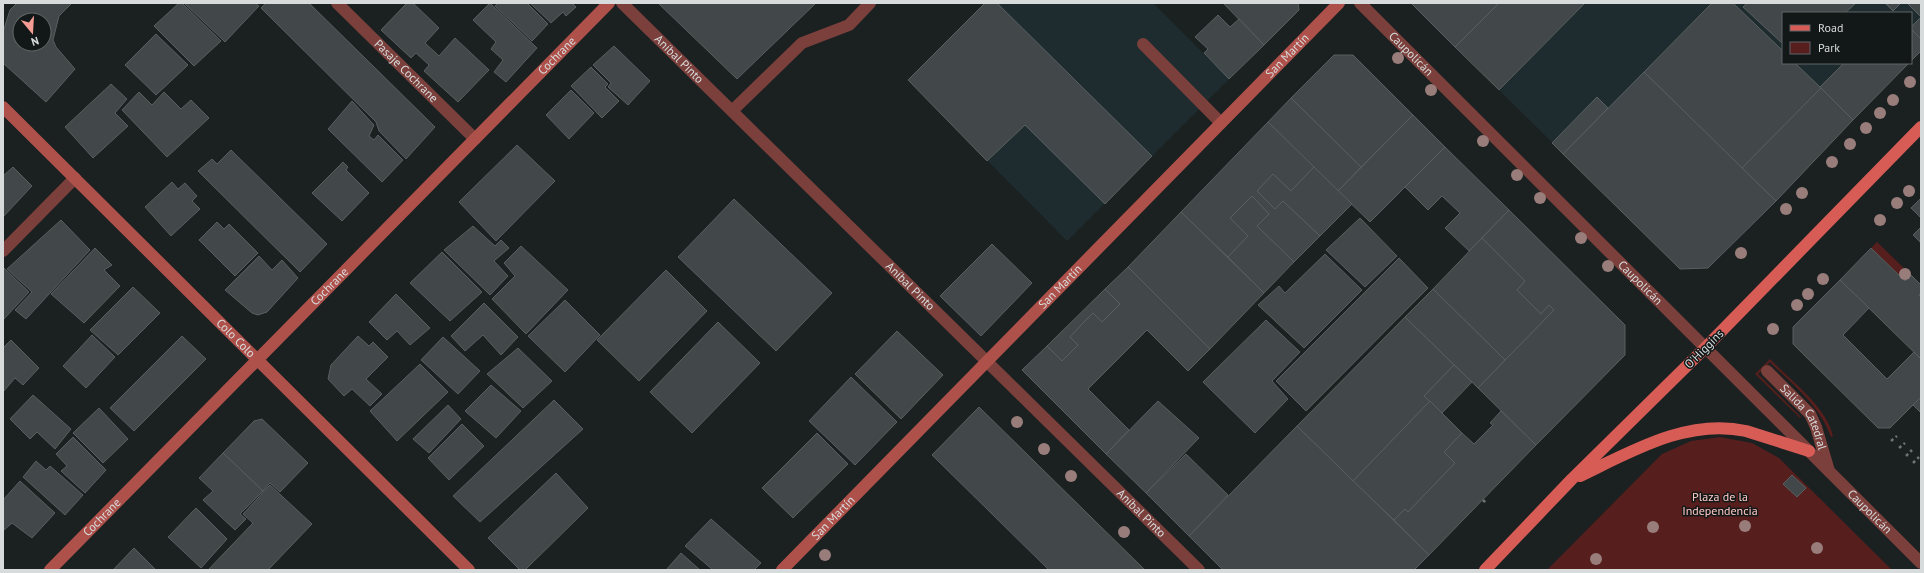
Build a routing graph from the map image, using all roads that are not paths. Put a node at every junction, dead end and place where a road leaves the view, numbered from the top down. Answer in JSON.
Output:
{"nodes":[{"id":1,"x":337,"y":3,"type":"edge"},
{"id":2,"x":609,"y":3,"type":"edge"},
{"id":3,"x":622,"y":3,"type":"edge"},
{"id":4,"x":870,"y":3,"type":"edge"},
{"id":5,"x":1339,"y":3,"type":"edge"},
{"id":6,"x":1360,"y":3,"type":"edge"},
{"id":7,"x":1144,"y":44,"type":"dead end"},
{"id":8,"x":3,"y":107,"type":"edge"},
{"id":9,"x":732,"y":111,"type":"junction"},
{"id":10,"x":1221,"y":123,"type":"junction"},
{"id":11,"x":1921,"y":127,"type":"edge"},
{"id":12,"x":475,"y":139,"type":"junction"},
{"id":13,"x":75,"y":178,"type":"junction"},
{"id":14,"x":3,"y":251,"type":"edge"},
{"id":15,"x":1704,"y":348,"type":"junction"},
{"id":16,"x":257,"y":360,"type":"junction"},
{"id":17,"x":987,"y":362,"type":"junction"},
{"id":18,"x":1767,"y":371,"type":"dead end"},
{"id":19,"x":1809,"y":451,"type":"junction"},
{"id":20,"x":1828,"y":471,"type":"junction"},
{"id":21,"x":1572,"y":480,"type":"junction"},
{"id":22,"x":1921,"y":563,"type":"edge"},
{"id":23,"x":50,"y":570,"type":"edge"},
{"id":24,"x":469,"y":570,"type":"edge"},
{"id":25,"x":782,"y":570,"type":"edge"},
{"id":26,"x":1199,"y":570,"type":"edge"},
{"id":27,"x":1485,"y":570,"type":"edge"}],
"edges":[{"from":1,"to":12,"type":"street","name":"Pasaje Cochrane"},
{"from":2,"to":12,"type":"street","name":"Cochrane"},
{"from":3,"to":9,"type":"street","name":"Aníbal Pinto"},
{"from":4,"to":9,"type":"street"},
{"from":5,"to":10,"type":"street","name":"San Martín"},
{"from":6,"to":15,"type":"street","name":"Caupolicán"},
{"from":7,"to":10,"type":"street"},
{"from":8,"to":13,"type":"street","name":"Colo Colo"},
{"from":9,"to":17,"type":"street","name":"Aníbal Pinto"},
{"from":10,"to":17,"type":"street","name":"San Martín"},
{"from":11,"to":15,"type":"main road","name":"O'Higgins"},
{"from":12,"to":16,"type":"street","name":"Cochrane"},
{"from":13,"to":14,"type":"street"},
{"from":13,"to":16,"type":"street","name":"Colo Colo"},
{"from":15,"to":19,"type":"street","name":"Caupolicán"},
{"from":15,"to":21,"type":"main road","name":"O'Higgins"},
{"from":16,"to":23,"type":"street","name":"Cochrane"},
{"from":16,"to":24,"type":"street","name":"Colo Colo"},
{"from":17,"to":25,"type":"street","name":"San Martín"},
{"from":17,"to":26,"type":"street","name":"Aníbal Pinto"},
{"from":18,"to":20,"type":"street","name":"Salida Catedral"},
{"from":19,"to":20,"type":"street","name":"Caupolicán"},
{"from":19,"to":21,"type":"main road"},
{"from":20,"to":22,"type":"street","name":"Caupolicán"},
{"from":21,"to":27,"type":"main road","name":"O'Higgins"}]}
